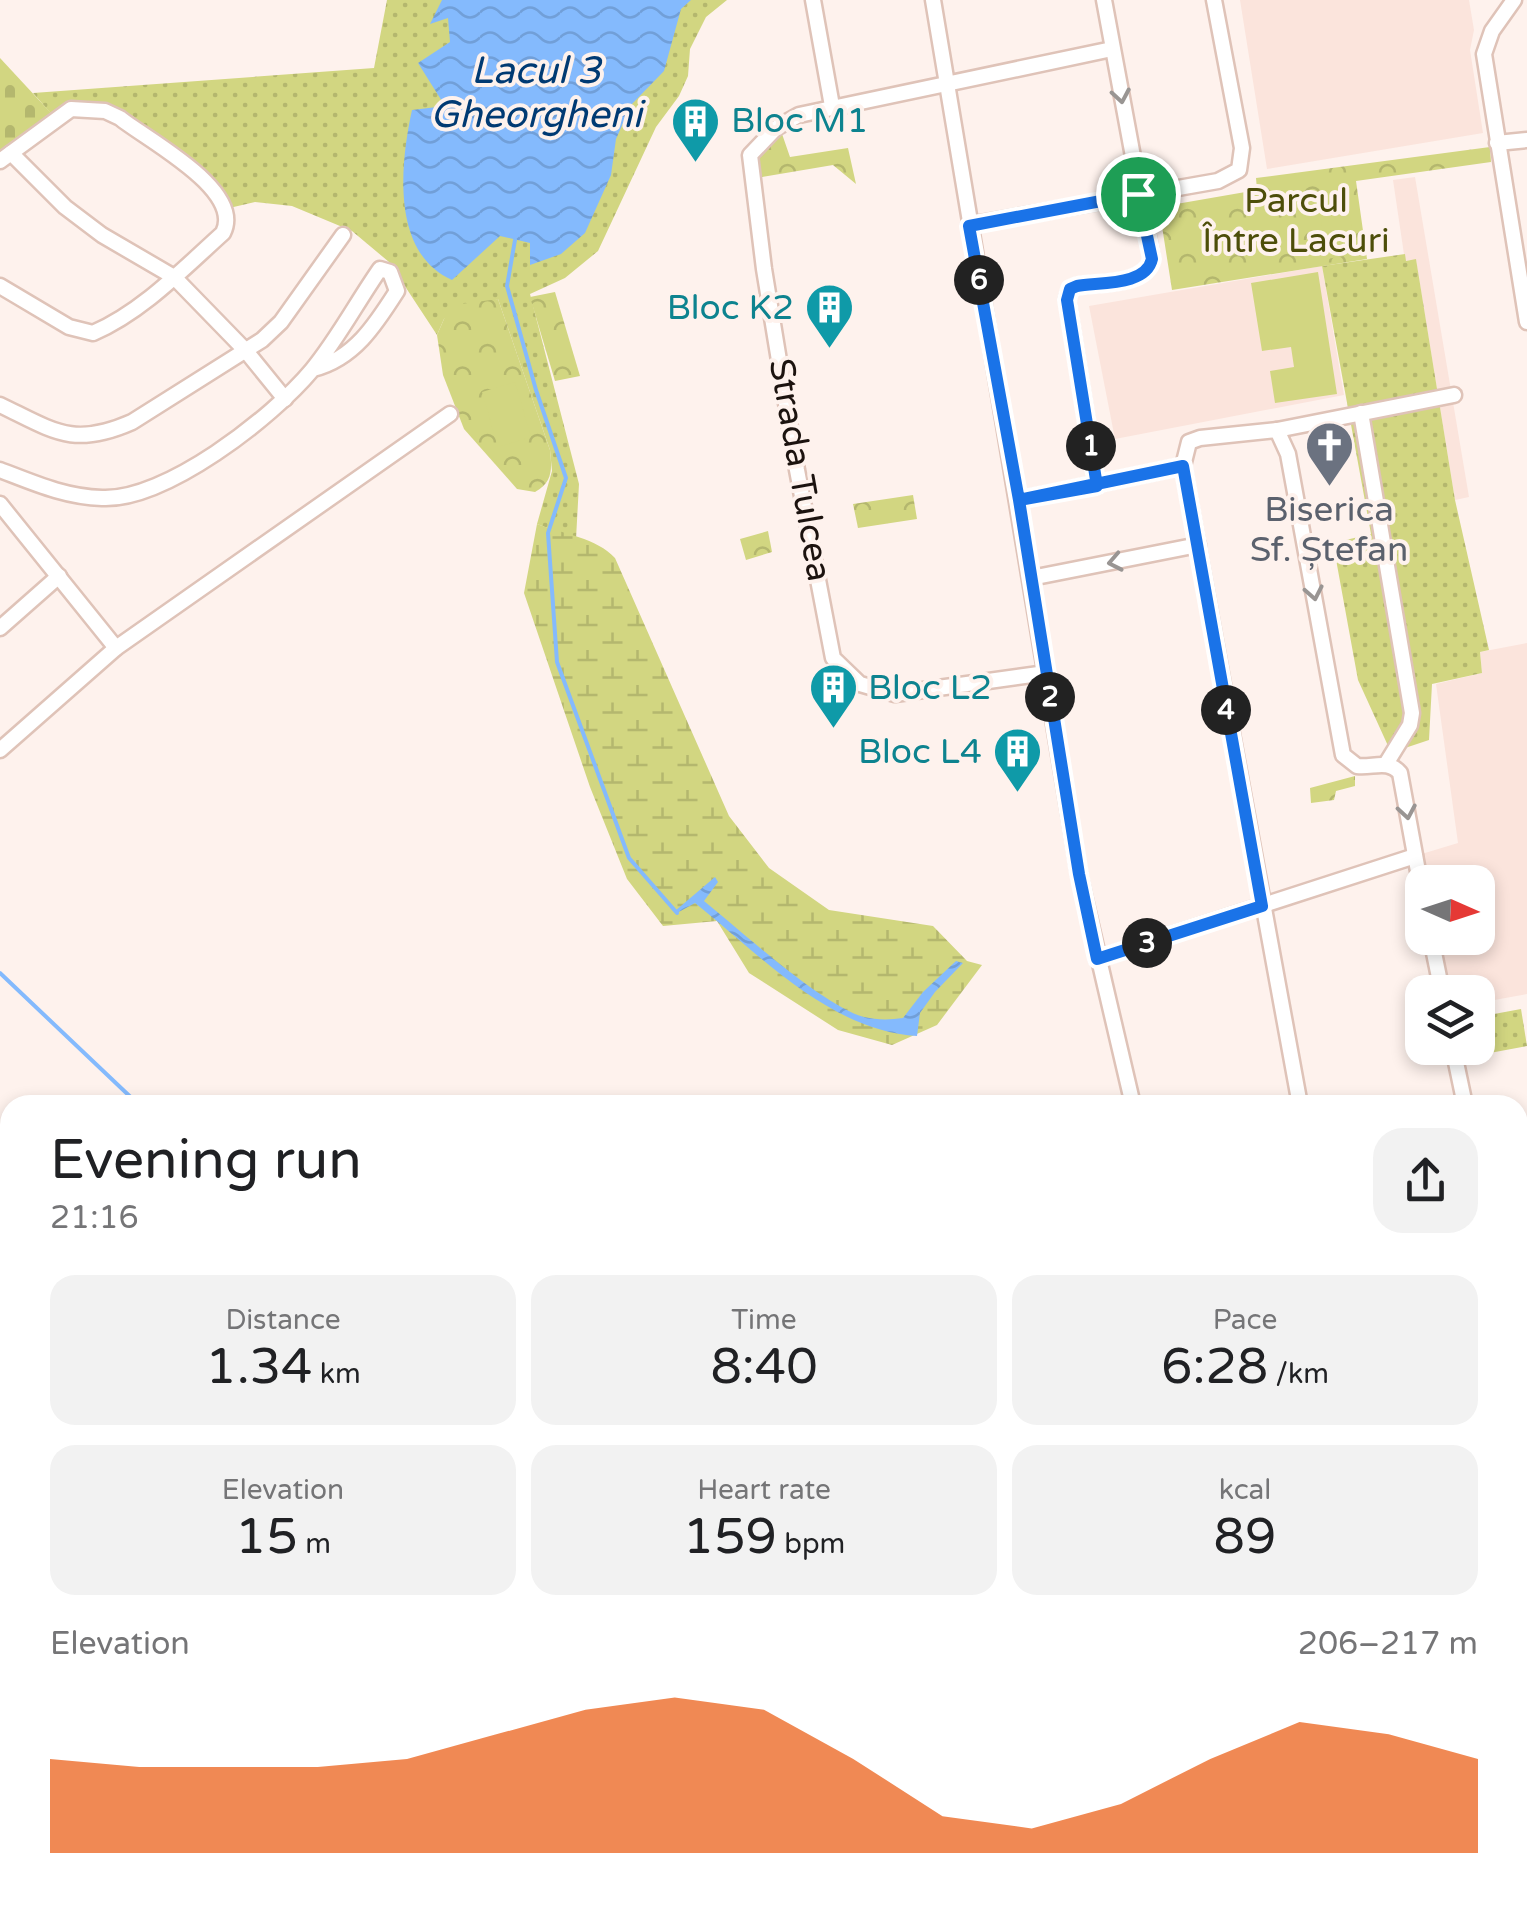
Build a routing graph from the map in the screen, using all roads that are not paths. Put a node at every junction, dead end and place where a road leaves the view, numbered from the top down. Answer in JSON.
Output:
{"nodes":[{"id":1,"x":813,"y":0,"type":"edge"},
{"id":2,"x":933,"y":0,"type":"edge"},
{"id":3,"x":1104,"y":0,"type":"edge"},
{"id":4,"x":1214,"y":0,"type":"edge"},
{"id":5,"x":1514,"y":0,"type":"edge"},
{"id":6,"x":1112,"y":49,"type":"junction"},
{"id":7,"x":948,"y":83,"type":"junction"},
{"id":8,"x":832,"y":106,"type":"junction"},
{"id":9,"x":1527,"y":140,"type":"edge"},
{"id":10,"x":1497,"y":143,"type":"junction"},
{"id":11,"x":6,"y":157,"type":"edge"},
{"id":12,"x":1138,"y":194,"type":"junction"},
{"id":13,"x":969,"y":226,"type":"junction"},
{"id":14,"x":343,"y":235,"type":"dead end"},
{"id":15,"x":174,"y":277,"type":"junction"},
{"id":16,"x":0,"y":286,"type":"edge"},
{"id":17,"x":1527,"y":322,"type":"edge"},
{"id":18,"x":246,"y":351,"type":"junction"},
{"id":19,"x":313,"y":369,"type":"junction"},
{"id":20,"x":1454,"y":395,"type":"dead end"},
{"id":21,"x":285,"y":400,"type":"junction"},
{"id":22,"x":0,"y":405,"type":"edge"},
{"id":23,"x":1361,"y":413,"type":"junction"},
{"id":24,"x":450,"y":414,"type":"dead end"},
{"id":25,"x":1277,"y":430,"type":"junction"},
{"id":26,"x":1183,"y":466,"type":"junction"},
{"id":27,"x":0,"y":470,"type":"edge"},
{"id":28,"x":1097,"y":486,"type":"junction"},
{"id":29,"x":1019,"y":500,"type":"junction"},
{"id":30,"x":0,"y":504,"type":"edge"},
{"id":31,"x":1198,"y":545,"type":"junction"},
{"id":32,"x":59,"y":576,"type":"junction"},
{"id":33,"x":1031,"y":578,"type":"junction"},
{"id":34,"x":0,"y":628,"type":"edge"},
{"id":35,"x":116,"y":648,"type":"junction"},
{"id":36,"x":1046,"y":672,"type":"junction"},
{"id":37,"x":0,"y":750,"type":"edge"},
{"id":38,"x":1386,"y":764,"type":"junction"},
{"id":39,"x":1415,"y":856,"type":"junction"},
{"id":40,"x":1417,"y":865,"type":"edge"},
{"id":41,"x":1262,"y":906,"type":"junction"},
{"id":42,"x":1097,"y":959,"type":"junction"},
{"id":43,"x":1457,"y":1065,"type":"edge"},
{"id":44,"x":1131,"y":1095,"type":"edge"},
{"id":45,"x":1298,"y":1095,"type":"edge"},
{"id":46,"x":1463,"y":1095,"type":"edge"}],
"edges":[{"from":1,"to":8,"type":"street"},
{"from":2,"to":7,"type":"street"},
{"from":3,"to":6,"type":"street"},
{"from":4,"to":12,"type":"street"},
{"from":5,"to":10,"type":"street"},
{"from":6,"to":7,"type":"street","name":"Strada Tulcea"},
{"from":6,"to":12,"type":"street","one_way":true},
{"from":7,"to":8,"type":"street","name":"Strada Tulcea"},
{"from":7,"to":13,"type":"street"},
{"from":8,"to":36,"type":"street","name":"Strada Tulcea"},
{"from":9,"to":10,"type":"street"},
{"from":10,"to":17,"type":"street"},
{"from":11,"to":15,"type":"street"},
{"from":11,"to":15,"type":"street"},
{"from":12,"to":13,"type":"street"},
{"from":12,"to":28,"type":"street"},
{"from":13,"to":29,"type":"street"},
{"from":14,"to":18,"type":"street"},
{"from":15,"to":16,"type":"street"},
{"from":15,"to":18,"type":"street"},
{"from":18,"to":21,"type":"street"},
{"from":18,"to":22,"type":"street"},
{"from":19,"to":19,"type":"street"},
{"from":19,"to":21,"type":"street"},
{"from":20,"to":23,"type":"street"},
{"from":21,"to":27,"type":"street"},
{"from":23,"to":25,"type":"street"},
{"from":23,"to":38,"type":"street"},
{"from":24,"to":35,"type":"street"},
{"from":25,"to":26,"type":"street"},
{"from":25,"to":38,"type":"street","one_way":true},
{"from":26,"to":28,"type":"street"},
{"from":26,"to":31,"type":"street"},
{"from":28,"to":29,"type":"street"},
{"from":29,"to":33,"type":"street"},
{"from":30,"to":32,"type":"street"},
{"from":31,"to":33,"type":"street","one_way":true},
{"from":31,"to":41,"type":"street"},
{"from":32,"to":34,"type":"street"},
{"from":32,"to":35,"type":"street"},
{"from":33,"to":36,"type":"street"},
{"from":35,"to":37,"type":"street"},
{"from":36,"to":42,"type":"street"},
{"from":38,"to":39,"type":"street","one_way":true},
{"from":39,"to":40,"type":"street"},
{"from":39,"to":41,"type":"street"},
{"from":41,"to":42,"type":"street"},
{"from":41,"to":45,"type":"street"},
{"from":42,"to":44,"type":"street"},
{"from":43,"to":46,"type":"street"}]}
